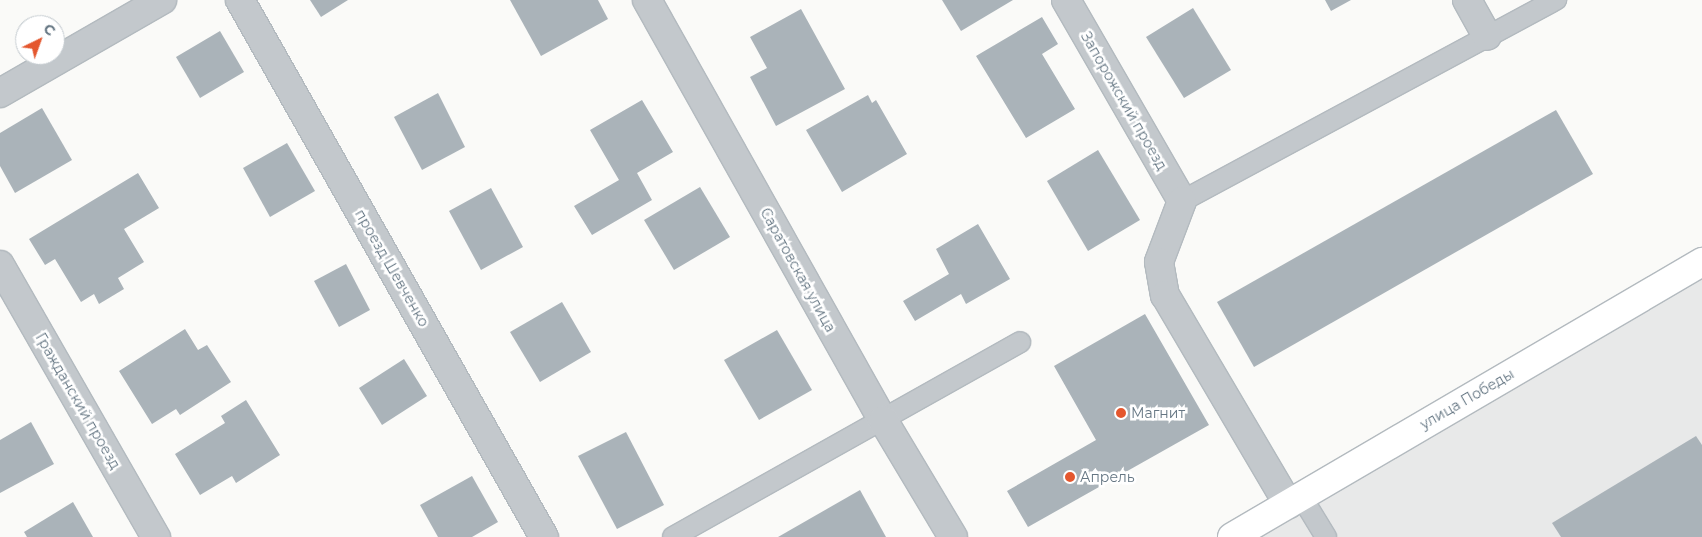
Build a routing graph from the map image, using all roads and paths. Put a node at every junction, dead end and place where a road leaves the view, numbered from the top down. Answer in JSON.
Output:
{"nodes":[{"id":1,"x":162,"y":0,"type":"edge"},
{"id":2,"x":240,"y":0,"type":"edge"},
{"id":3,"x":647,"y":0,"type":"edge"},
{"id":4,"x":1066,"y":0,"type":"edge"},
{"id":5,"x":1467,"y":0,"type":"edge"},
{"id":6,"x":1556,"y":0,"type":"edge"},
{"id":7,"x":1488,"y":36,"type":"junction"},
{"id":8,"x":0,"y":93,"type":"edge"},
{"id":9,"x":1182,"y":202,"type":"junction"},
{"id":10,"x":1702,"y":262,"type":"edge"},
{"id":11,"x":0,"y":265,"type":"edge"},
{"id":12,"x":1020,"y":342,"type":"dead end"},
{"id":13,"x":883,"y":420,"type":"junction"},
{"id":14,"x":1295,"y":500,"type":"junction"},
{"id":15,"x":156,"y":537,"type":"edge"},
{"id":16,"x":544,"y":537,"type":"edge"},
{"id":17,"x":673,"y":537,"type":"edge"},
{"id":18,"x":953,"y":537,"type":"edge"},
{"id":19,"x":1232,"y":537,"type":"edge"},
{"id":20,"x":1326,"y":537,"type":"edge"}],
"edges":[{"from":1,"to":8,"type":"street"},
{"from":2,"to":16,"type":"street","name":"проезд Шевченко"},
{"from":3,"to":13,"type":"street","name":"Саратовская улица"},
{"from":4,"to":9,"type":"street","name":"Запорожский проезд"},
{"from":5,"to":7,"type":"street"},
{"from":6,"to":7,"type":"lane"},
{"from":7,"to":9,"type":"lane"},
{"from":9,"to":14,"type":"street"},
{"from":10,"to":14,"type":"main road","name":"улица Победы"},
{"from":11,"to":15,"type":"street","name":"Гражданский проезд"},
{"from":12,"to":13,"type":"lane"},
{"from":13,"to":17,"type":"lane"},
{"from":13,"to":18,"type":"street","name":"Саратовская улица"},
{"from":14,"to":19,"type":"main road","name":"улица Победы"},
{"from":14,"to":20,"type":"lane"}]}
